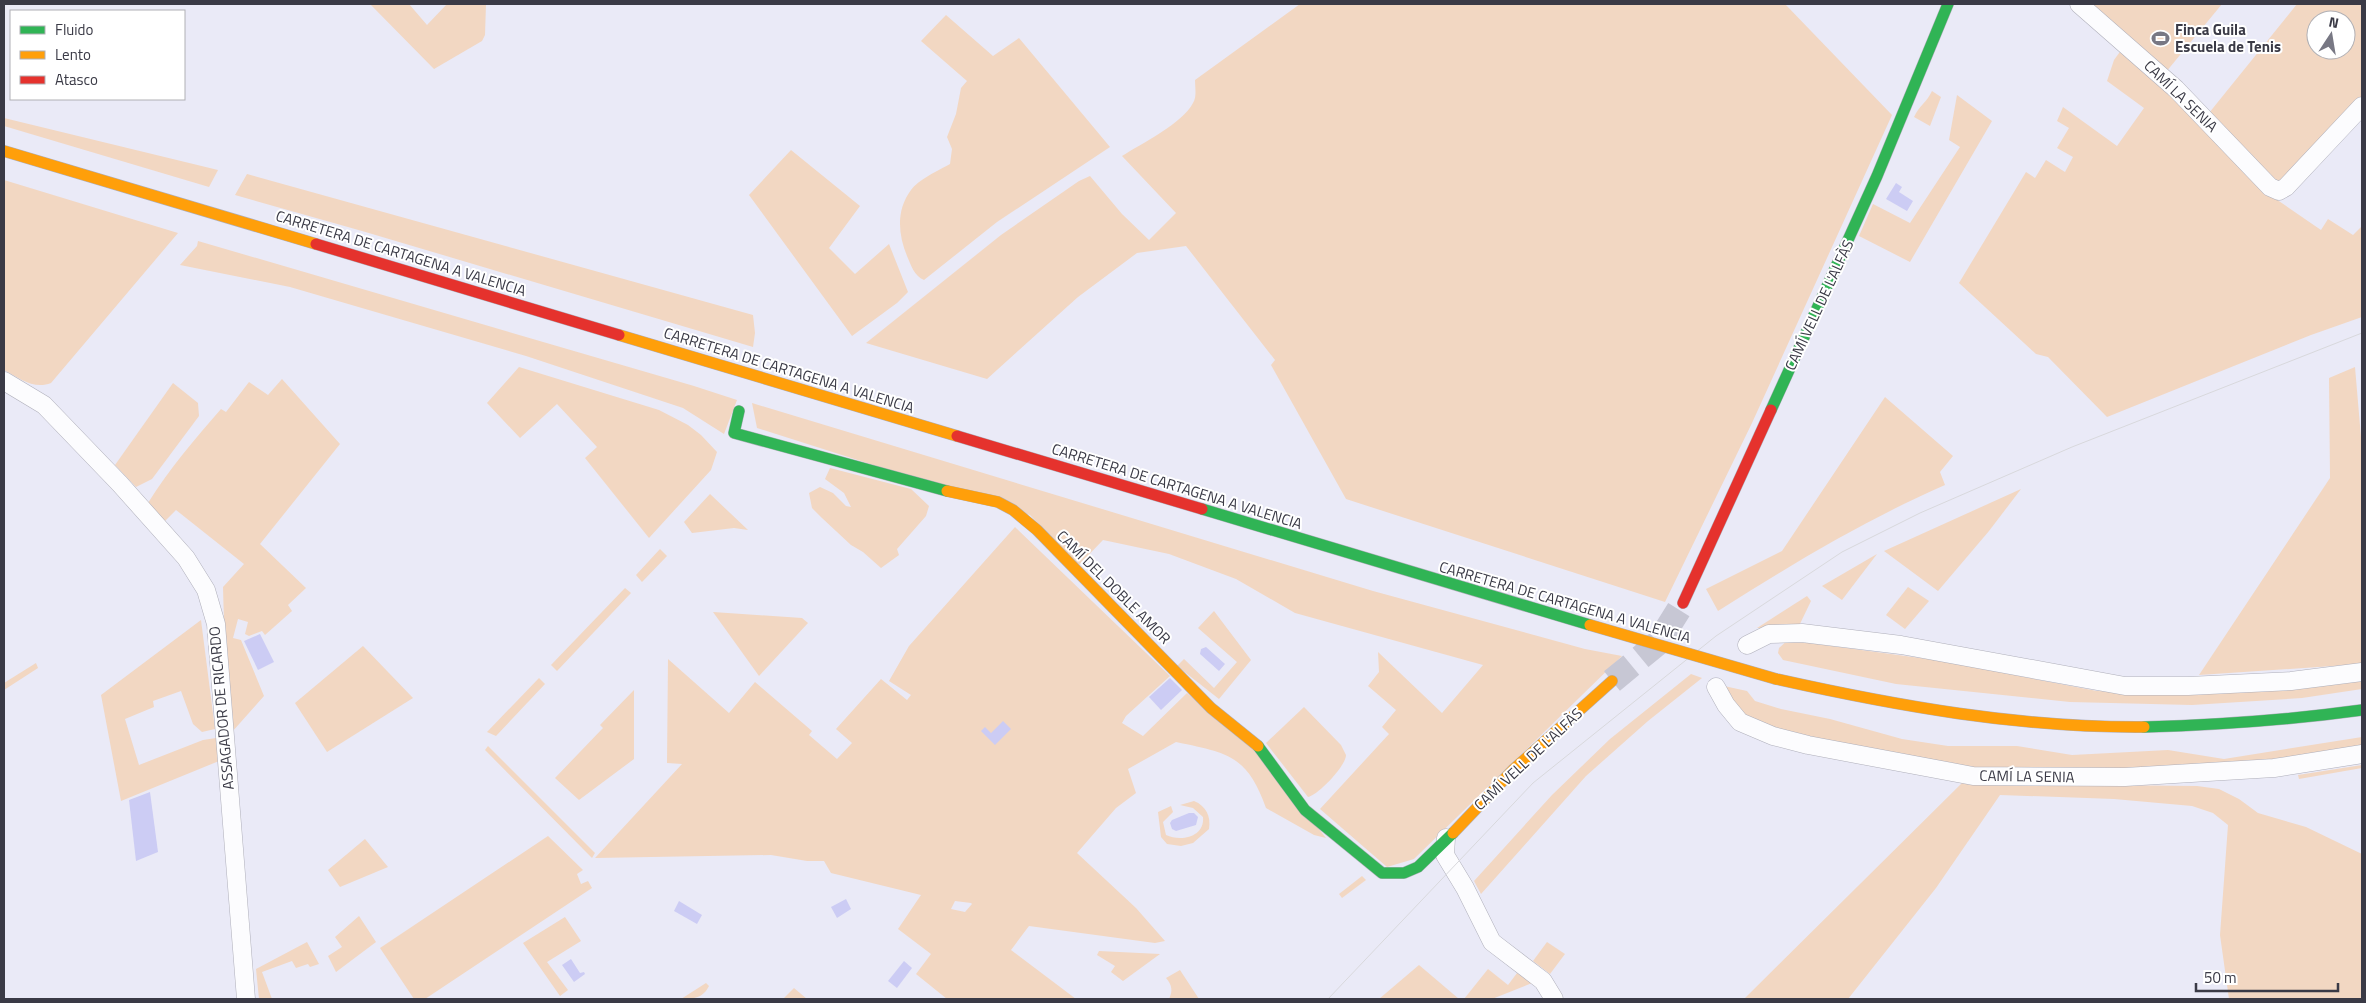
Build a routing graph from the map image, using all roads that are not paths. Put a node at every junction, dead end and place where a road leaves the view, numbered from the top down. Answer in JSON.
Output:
{"nodes":[{"id":1,"x":1948,"y":4,"type":"edge"},
{"id":2,"x":2079,"y":4,"type":"edge"},
{"id":3,"x":2362,"y":106,"type":"edge"},
{"id":4,"x":4,"y":151,"type":"edge"},
{"id":5,"x":4,"y":381,"type":"edge"},
{"id":6,"x":739,"y":411,"type":"dead end"},
{"id":7,"x":1683,"y":603,"type":"tunnel mouth"},
{"id":8,"x":1747,"y":645,"type":"dead end"},
{"id":9,"x":2362,"y":672,"type":"edge"},
{"id":10,"x":1612,"y":681,"type":"tunnel mouth"},
{"id":11,"x":1716,"y":687,"type":"dead end"},
{"id":12,"x":2362,"y":710,"type":"edge"},
{"id":13,"x":2362,"y":754,"type":"edge"},
{"id":14,"x":1446,"y":838,"type":"junction"},
{"id":15,"x":1423,"y":864,"type":"junction"},
{"id":16,"x":1452,"y":869,"type":"junction"},
{"id":17,"x":246,"y":999,"type":"edge"},
{"id":18,"x":1554,"y":999,"type":"edge"}],
"edges":[{"from":1,"to":7,"type":"main road","name":"CAMÍ VELL DE L'ALFÀS"},
{"from":2,"to":3,"type":"street","name":"CAMÍ LA SENIA"},
{"from":4,"to":12,"type":"main road","name":"CARRETERA DE CARTAGENA A VALENCIA","bridge":true},
{"from":5,"to":17,"type":"street","name":"ASSAGADOR DE RICARDO"},
{"from":6,"to":15,"type":"main road","name":"CAMÍ DEL DOBLE AMOR"},
{"from":8,"to":9,"type":"street"},
{"from":10,"to":14,"type":"main road","name":"CAMÍ VELL DE L'ALFÀS"},
{"from":11,"to":13,"type":"street","name":"CAMÍ LA SENIA"},
{"from":14,"to":15,"type":"main road","name":"CAMÍ VELL DE L'ALFÀS"},
{"from":14,"to":16,"type":"street"},
{"from":15,"to":16,"type":"street"},
{"from":16,"to":18,"type":"street"}]}
